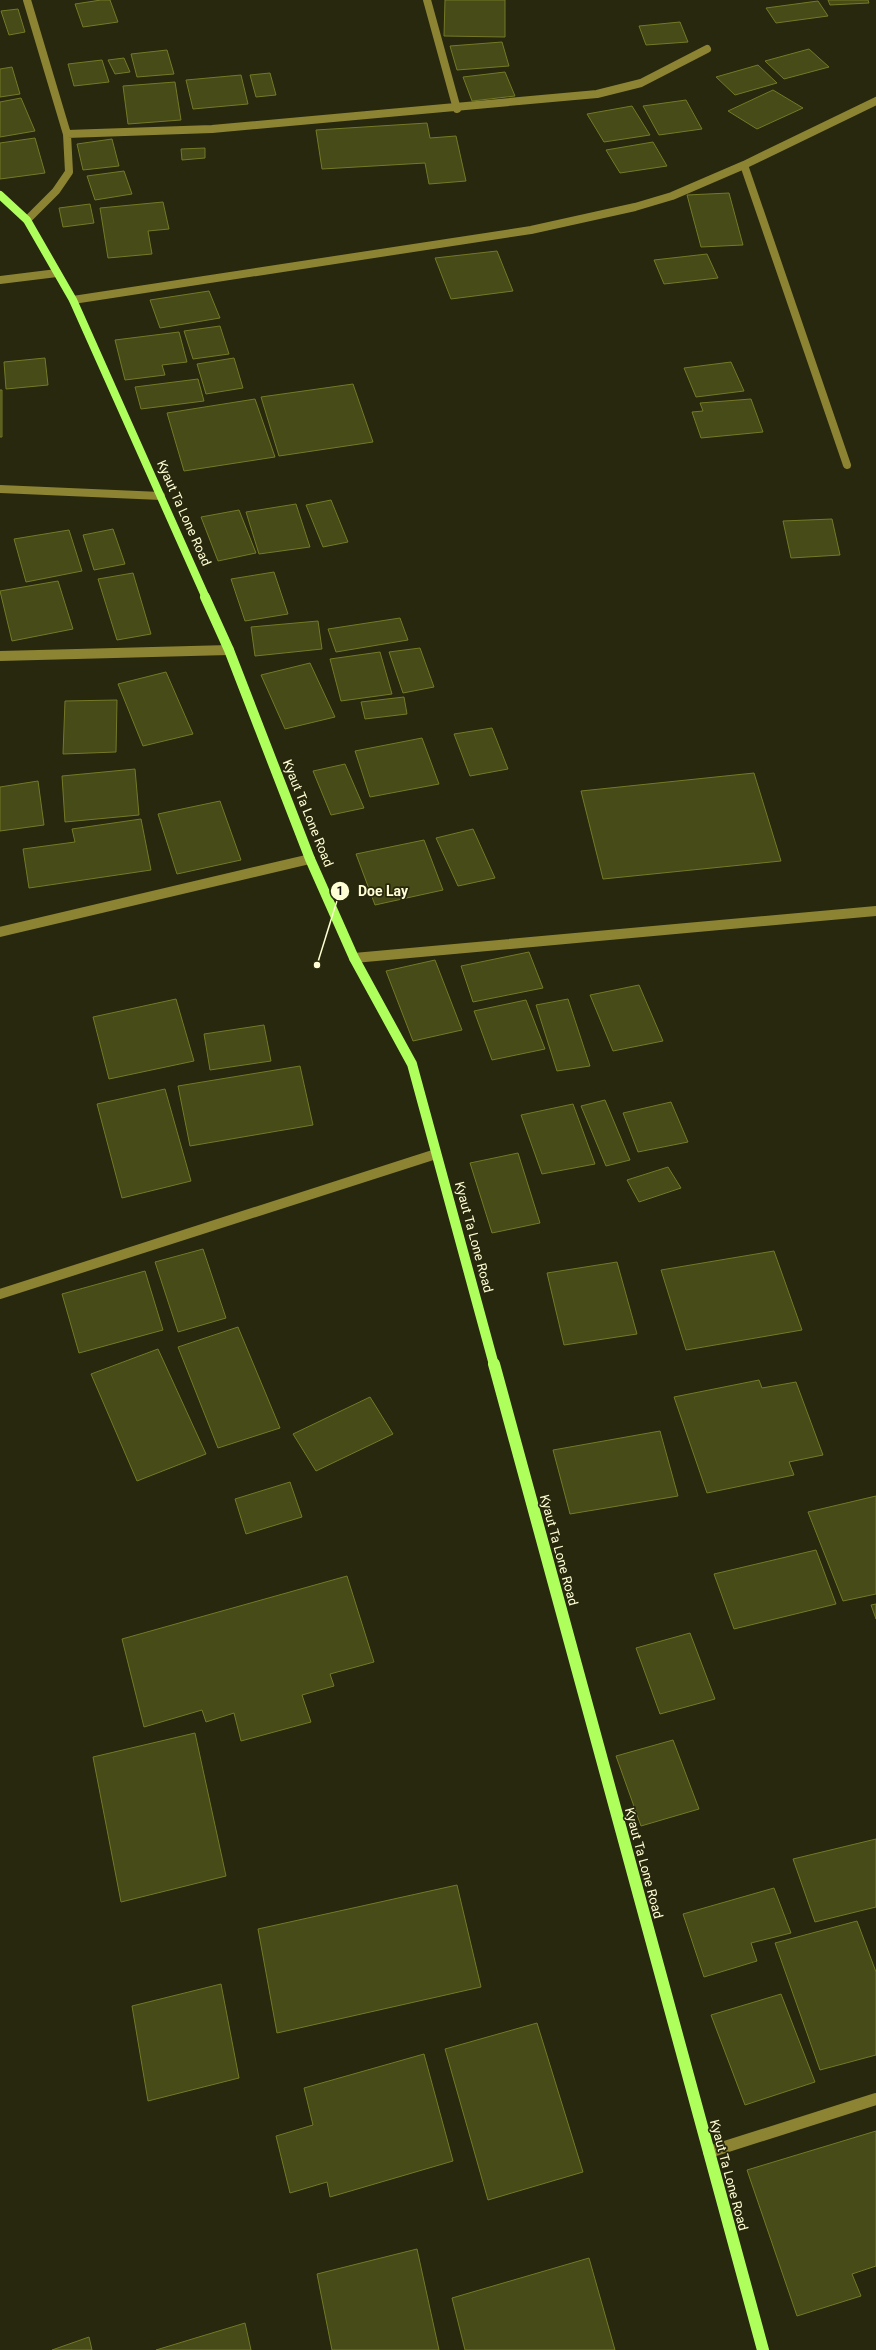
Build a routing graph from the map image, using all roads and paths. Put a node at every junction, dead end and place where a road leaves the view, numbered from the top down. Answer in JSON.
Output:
{"nodes":[{"id":1,"x":27,"y":0,"type":"edge"},
{"id":2,"x":427,"y":0,"type":"edge"},
{"id":3,"x":707,"y":49,"type":"dead end"},
{"id":4,"x":876,"y":101,"type":"edge"},
{"id":5,"x":457,"y":109,"type":"junction"},
{"id":6,"x":67,"y":134,"type":"junction"},
{"id":7,"x":744,"y":165,"type":"junction"},
{"id":8,"x":0,"y":195,"type":"edge"},
{"id":9,"x":27,"y":220,"type":"junction"},
{"id":10,"x":57,"y":273,"type":"junction"},
{"id":11,"x":0,"y":280,"type":"edge"},
{"id":12,"x":73,"y":300,"type":"junction"},
{"id":13,"x":847,"y":465,"type":"dead end"},
{"id":14,"x":0,"y":490,"type":"edge"},
{"id":15,"x":162,"y":496,"type":"junction"},
{"id":16,"x":229,"y":650,"type":"junction"},
{"id":17,"x":0,"y":656,"type":"edge"},
{"id":18,"x":310,"y":859,"type":"junction"},
{"id":19,"x":876,"y":911,"type":"edge"},
{"id":20,"x":0,"y":932,"type":"edge"},
{"id":21,"x":354,"y":958,"type":"junction"},
{"id":22,"x":436,"y":1154,"type":"junction"},
{"id":23,"x":0,"y":1294,"type":"edge"},
{"id":24,"x":876,"y":2099,"type":"edge"},
{"id":25,"x":709,"y":2152,"type":"junction"},
{"id":26,"x":763,"y":2350,"type":"edge"}],
"edges":[{"from":1,"to":6,"type":"street"},
{"from":2,"to":5,"type":"street"},
{"from":3,"to":5,"type":"street"},
{"from":4,"to":7,"type":"street"},
{"from":5,"to":6,"type":"street"},
{"from":6,"to":9,"type":"street"},
{"from":7,"to":12,"type":"street"},
{"from":7,"to":13,"type":"street"},
{"from":8,"to":9,"type":"main road","name":"Kyaut Ta Lone Road"},
{"from":9,"to":10,"type":"main road","name":"Kyaut Ta Lone Road"},
{"from":10,"to":11,"type":"street"},
{"from":10,"to":12,"type":"main road","name":"Kyaut Ta Lone Road"},
{"from":12,"to":15,"type":"main road","name":"Kyaut Ta Lone Road"},
{"from":14,"to":15,"type":"street"},
{"from":15,"to":16,"type":"main road","name":"Kyaut Ta Lone Road"},
{"from":16,"to":17,"type":"street"},
{"from":16,"to":18,"type":"main road","name":"Kyaut Ta Lone Road"},
{"from":18,"to":20,"type":"street"},
{"from":18,"to":21,"type":"main road","name":"Kyaut Ta Lone Road"},
{"from":19,"to":21,"type":"street"},
{"from":21,"to":22,"type":"main road","name":"Kyaut Ta Lone Road"},
{"from":22,"to":23,"type":"street"},
{"from":22,"to":25,"type":"main road","name":"Kyaut Ta Lone Road"},
{"from":24,"to":25,"type":"street"},
{"from":25,"to":26,"type":"main road","name":"Kyaut Ta Lone Road"}]}
